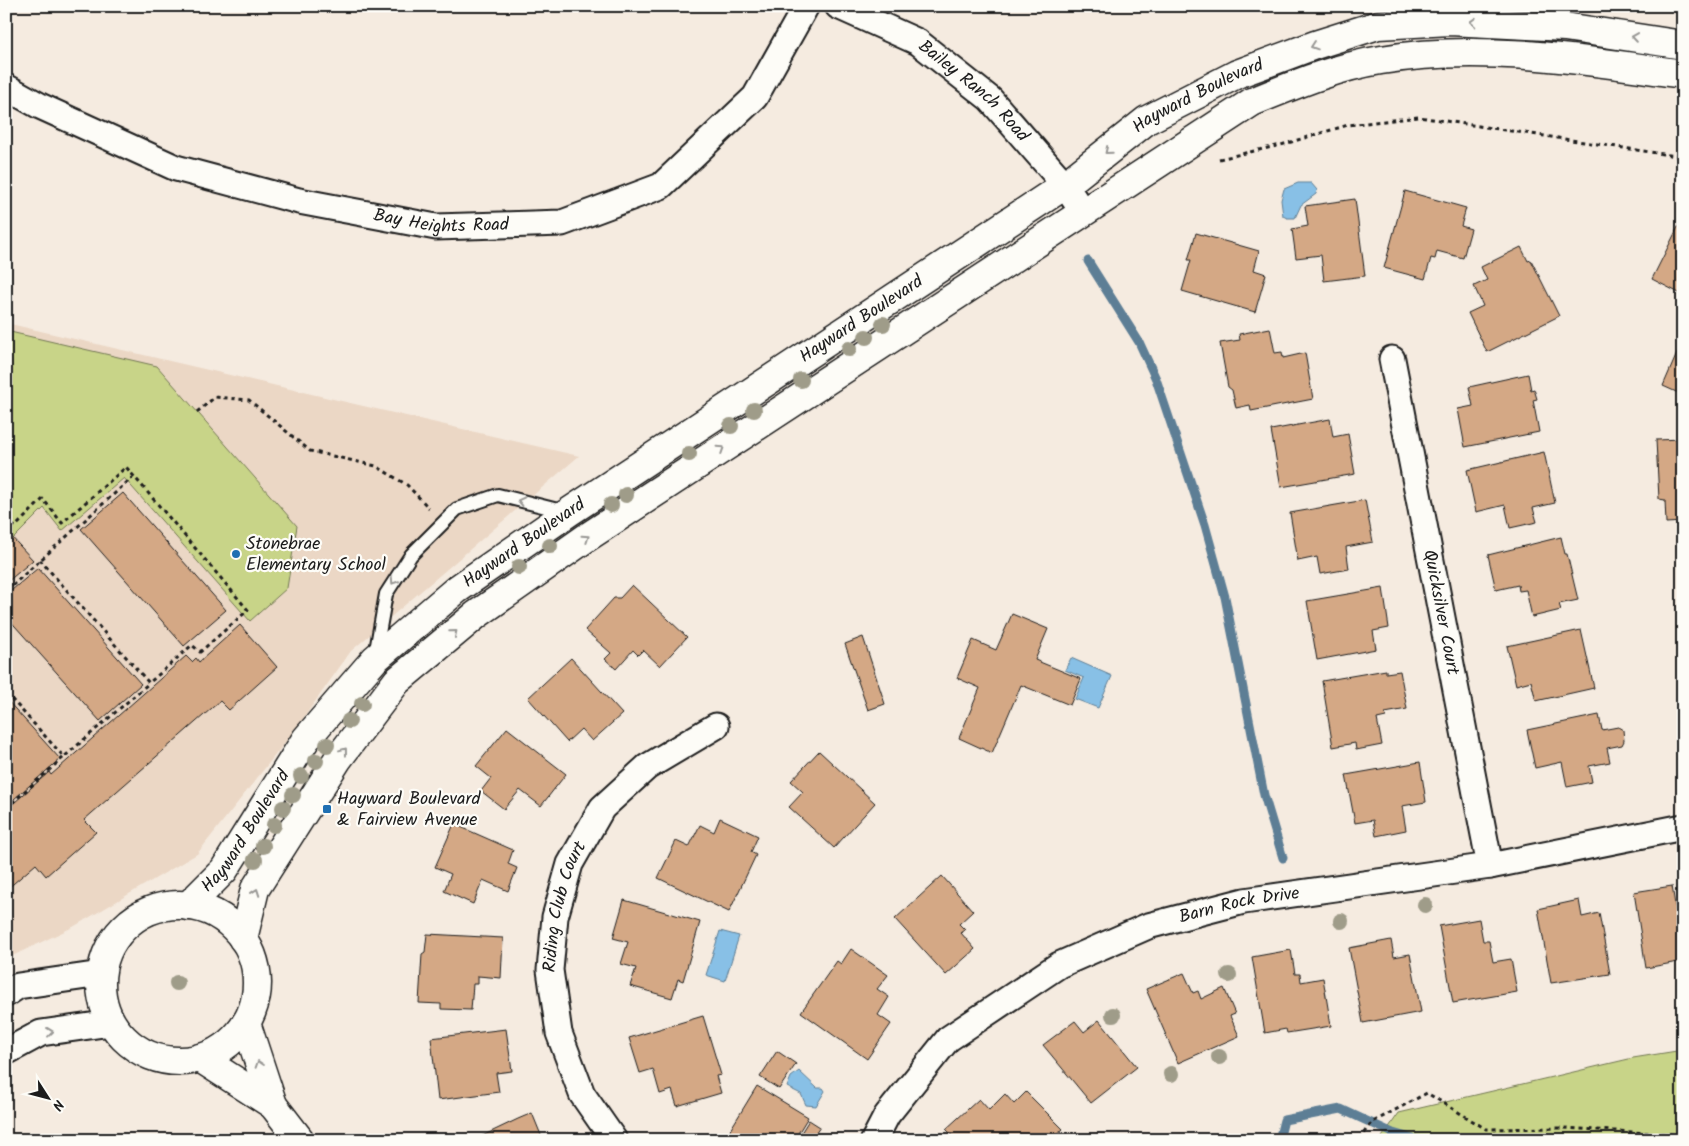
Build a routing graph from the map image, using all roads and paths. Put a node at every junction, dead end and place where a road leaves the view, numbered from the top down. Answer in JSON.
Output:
{"nodes":[{"id":1,"x":806,"y":6,"type":"edge"},
{"id":2,"x":838,"y":6,"type":"edge"},
{"id":3,"x":1683,"y":44,"type":"edge"},
{"id":4,"x":1683,"y":74,"type":"edge"},
{"id":5,"x":6,"y":87,"type":"edge"},
{"id":6,"x":1683,"y":157,"type":"edge"},
{"id":7,"x":1211,"y":161,"type":"dead end"},
{"id":8,"x":1065,"y":185,"type":"junction"},
{"id":9,"x":1082,"y":211,"type":"junction"},
{"id":10,"x":1392,"y":359,"type":"dead end"},
{"id":11,"x":197,"y":412,"type":"dead end"},
{"id":12,"x":134,"y":476,"type":"junction"},
{"id":13,"x":569,"y":512,"type":"junction"},
{"id":14,"x":6,"y":519,"type":"edge"},
{"id":15,"x":443,"y":524,"type":"junction"},
{"id":16,"x":40,"y":560,"type":"junction"},
{"id":17,"x":6,"y":591,"type":"edge"},
{"id":18,"x":375,"y":659,"type":"junction"},
{"id":19,"x":149,"y":683,"type":"junction"},
{"id":20,"x":6,"y":693,"type":"edge"},
{"id":21,"x":716,"y":726,"type":"dead end"},
{"id":22,"x":64,"y":756,"type":"junction"},
{"id":23,"x":6,"y":808,"type":"edge"},
{"id":24,"x":1683,"y":828,"type":"edge"},
{"id":25,"x":1490,"y":866,"type":"junction"},
{"id":26,"x":188,"y":906,"type":"junction"},
{"id":27,"x":243,"y":938,"type":"junction"},
{"id":28,"x":101,"y":974,"type":"junction"},
{"id":29,"x":6,"y":994,"type":"edge"},
{"id":30,"x":111,"y":1023,"type":"junction"},
{"id":31,"x":246,"y":1023,"type":"junction"},
{"id":32,"x":6,"y":1052,"type":"edge"},
{"id":33,"x":200,"y":1058,"type":"junction"},
{"id":34,"x":272,"y":1105,"type":"junction"},
{"id":35,"x":1683,"y":1135,"type":"edge"},
{"id":36,"x":22,"y":1140,"type":"edge"},
{"id":37,"x":38,"y":1140,"type":"edge"},
{"id":38,"x":300,"y":1140,"type":"edge"},
{"id":39,"x":614,"y":1140,"type":"edge"},
{"id":40,"x":874,"y":1140,"type":"edge"},
{"id":41,"x":1359,"y":1140,"type":"edge"}],
"edges":[{"from":1,"to":5,"type":"street","name":"Bay Heights Road"},
{"from":2,"to":8,"type":"street","name":"Bailey Ranch Road"},
{"from":3,"to":8,"type":"main road","name":"Hayward Boulevard","one_way":true},
{"from":4,"to":9,"type":"main road","name":"Hayward Boulevard"},
{"from":6,"to":7,"type":"path"},
{"from":8,"to":9,"type":"street","name":"Bailey Ranch Road"},
{"from":8,"to":13,"type":"main road","name":"Hayward Boulevard"},
{"from":27,"to":9,"type":"main road","name":"Hayward Boulevard","one_way":true},
{"from":10,"to":25,"type":"street","name":"Quicksilver Court"},
{"from":11,"to":15,"type":"path"},
{"from":12,"to":14,"type":"path"},
{"from":12,"to":16,"type":"path"},
{"from":12,"to":19,"type":"path"},
{"from":13,"to":15,"type":"lane","one_way":true},
{"from":13,"to":18,"type":"main road","name":"Hayward Boulevard"},
{"from":15,"to":18,"type":"lane","one_way":true},
{"from":16,"to":17,"type":"path"},
{"from":16,"to":19,"type":"path"},
{"from":18,"to":26,"type":"main road","name":"Hayward Boulevard"},
{"from":19,"to":22,"type":"path"},
{"from":20,"to":22,"type":"path"},
{"from":21,"to":39,"type":"street","name":"Riding Club Court"},
{"from":22,"to":23,"type":"path"},
{"from":24,"to":25,"type":"street","name":"Barn Rock Drive"},
{"from":25,"to":40,"type":"street","name":"Barn Rock Drive"},
{"from":26,"to":27,"type":"main road"},
{"from":26,"to":28,"type":"main road"},
{"from":27,"to":31,"type":"main road"},
{"from":28,"to":29,"type":"street"},
{"from":28,"to":30,"type":"main road"},
{"from":32,"to":30,"type":"street","one_way":true},
{"from":30,"to":33,"type":"main road"},
{"from":31,"to":33,"type":"main road"},
{"from":34,"to":31,"type":"main road","one_way":true},
{"from":33,"to":34,"type":"main road"},
{"from":34,"to":38,"type":"main road"},
{"from":35,"to":41,"type":"path"},
{"from":36,"to":37,"type":"path"}]}
